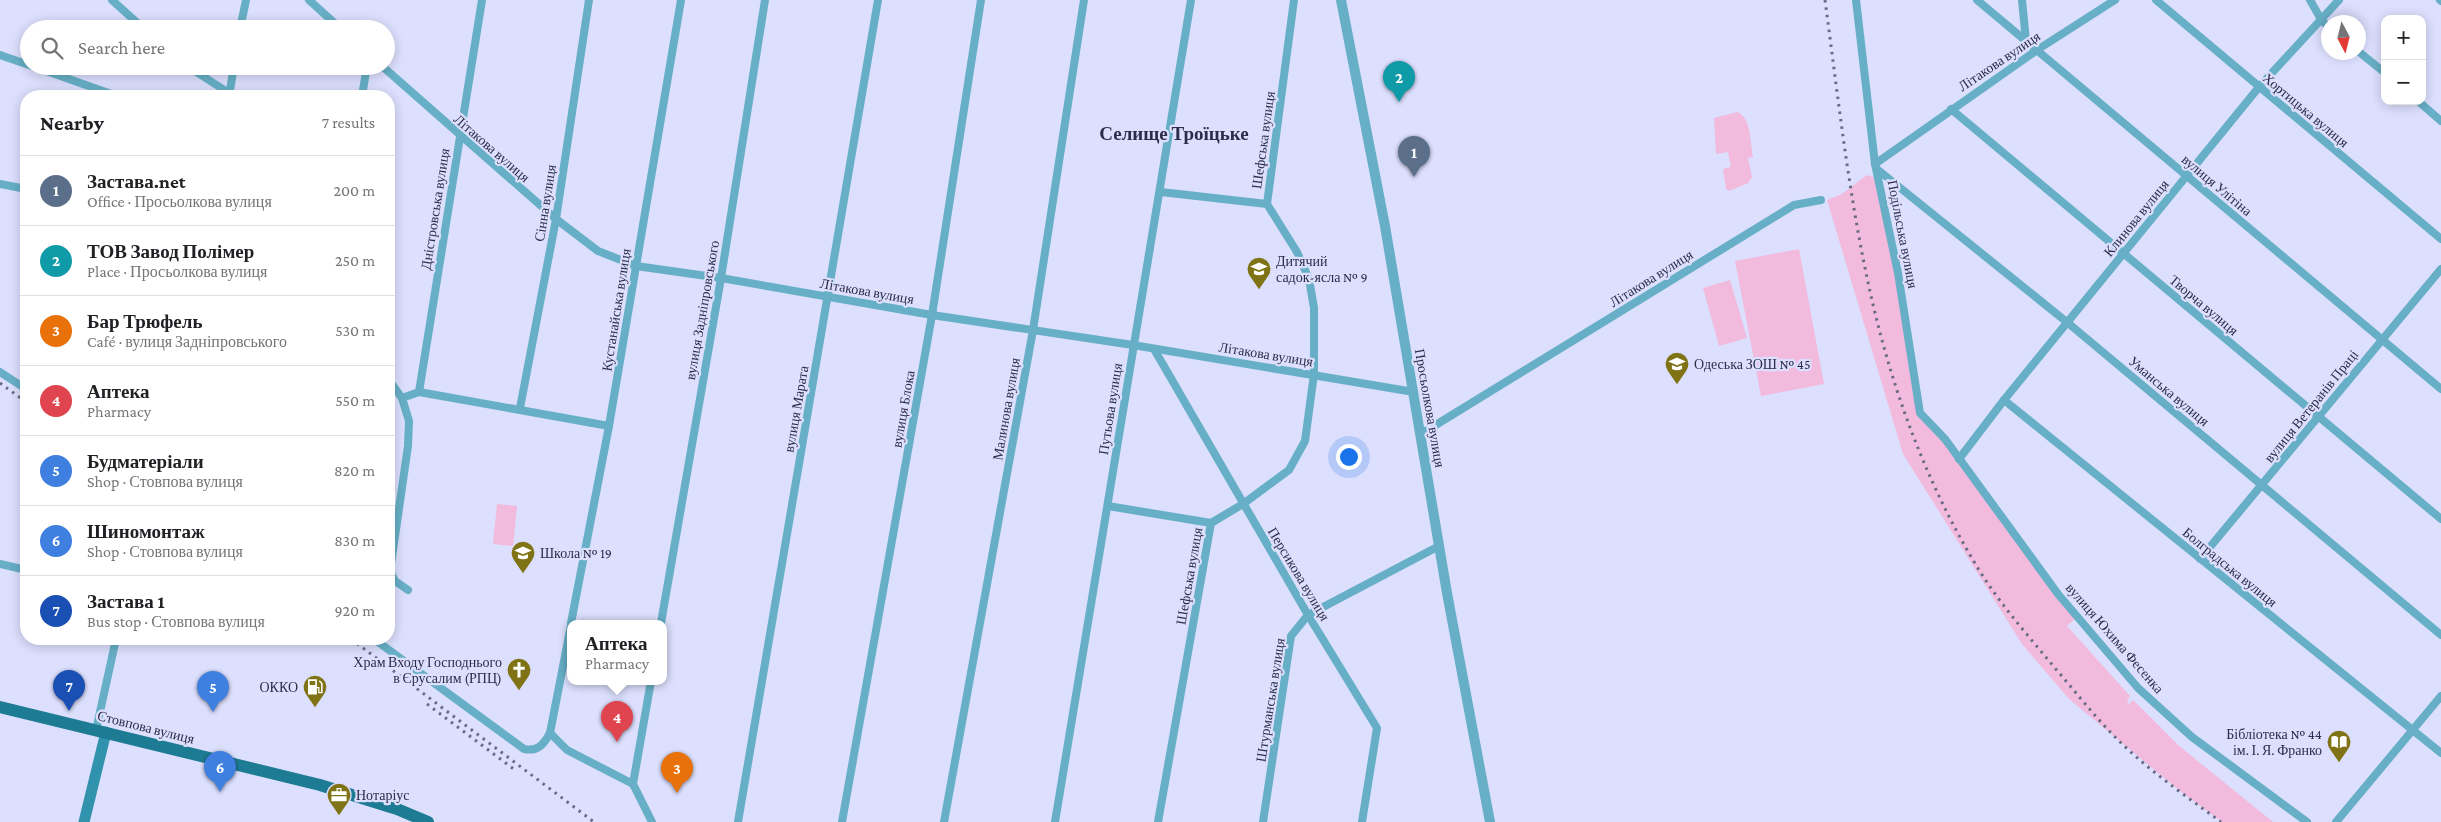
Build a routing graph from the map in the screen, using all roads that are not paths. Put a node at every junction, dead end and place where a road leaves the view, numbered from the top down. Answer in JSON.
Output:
{"nodes":[{"id":1,"x":112,"y":0,"type":"edge"},
{"id":2,"x":246,"y":0,"type":"edge"},
{"id":3,"x":309,"y":0,"type":"edge"},
{"id":4,"x":482,"y":0,"type":"edge"},
{"id":5,"x":589,"y":0,"type":"edge"},
{"id":6,"x":681,"y":0,"type":"edge"},
{"id":7,"x":764,"y":0,"type":"edge"},
{"id":8,"x":878,"y":0,"type":"edge"},
{"id":9,"x":981,"y":0,"type":"edge"},
{"id":10,"x":1084,"y":0,"type":"edge"},
{"id":11,"x":1191,"y":0,"type":"edge"},
{"id":12,"x":1294,"y":0,"type":"edge"},
{"id":13,"x":1341,"y":0,"type":"edge"},
{"id":14,"x":1856,"y":0,"type":"edge"},
{"id":15,"x":1977,"y":0,"type":"edge"},
{"id":16,"x":2022,"y":0,"type":"edge"},
{"id":17,"x":2115,"y":0,"type":"edge"},
{"id":18,"x":2156,"y":0,"type":"edge"},
{"id":19,"x":2310,"y":0,"type":"edge"},
{"id":20,"x":2339,"y":0,"type":"edge"},
{"id":21,"x":2330,"y":15,"type":"edge"},
{"id":22,"x":2321,"y":17,"type":"edge"},
{"id":23,"x":134,"y":20,"type":"edge"},
{"id":24,"x":242,"y":20,"type":"edge"},
{"id":25,"x":331,"y":20,"type":"edge"},
{"id":26,"x":2321,"y":27,"type":"edge"},
{"id":27,"x":2026,"y":41,"type":"junction"},
{"id":28,"x":2037,"y":50,"type":"junction"},
{"id":29,"x":0,"y":55,"type":"edge"},
{"id":30,"x":2366,"y":58,"type":"edge"},
{"id":31,"x":20,"y":62,"type":"edge"},
{"id":32,"x":2381,"y":70,"type":"edge"},
{"id":33,"x":56,"y":75,"type":"edge"},
{"id":34,"x":200,"y":75,"type":"edge"},
{"id":35,"x":232,"y":75,"type":"edge"},
{"id":36,"x":366,"y":75,"type":"edge"},
{"id":37,"x":392,"y":75,"type":"edge"},
{"id":38,"x":2259,"y":87,"type":"junction"},
{"id":39,"x":99,"y":90,"type":"edge"},
{"id":40,"x":222,"y":90,"type":"edge"},
{"id":41,"x":230,"y":90,"type":"edge"},
{"id":42,"x":363,"y":90,"type":"edge"},
{"id":43,"x":2423,"y":105,"type":"edge"},
{"id":44,"x":1951,"y":109,"type":"junction"},
{"id":45,"x":2441,"y":121,"type":"edge"},
{"id":46,"x":460,"y":137,"type":"junction"},
{"id":47,"x":1876,"y":167,"type":"junction"},
{"id":48,"x":2186,"y":176,"type":"junction"},
{"id":49,"x":0,"y":184,"type":"edge"},
{"id":50,"x":20,"y":188,"type":"edge"},
{"id":51,"x":1161,"y":192,"type":"junction"},
{"id":52,"x":1821,"y":200,"type":"dead end"},
{"id":53,"x":1267,"y":204,"type":"junction"},
{"id":54,"x":556,"y":219,"type":"junction"},
{"id":55,"x":2441,"y":239,"type":"edge"},
{"id":56,"x":2122,"y":254,"type":"junction"},
{"id":57,"x":636,"y":266,"type":"junction"},
{"id":58,"x":2441,"y":269,"type":"edge"},
{"id":59,"x":720,"y":278,"type":"junction"},
{"id":60,"x":828,"y":297,"type":"junction"},
{"id":61,"x":932,"y":315,"type":"junction"},
{"id":62,"x":2068,"y":323,"type":"junction"},
{"id":63,"x":1033,"y":330,"type":"junction"},
{"id":64,"x":2381,"y":340,"type":"junction"},
{"id":65,"x":1133,"y":345,"type":"junction"},
{"id":66,"x":1154,"y":349,"type":"junction"},
{"id":67,"x":0,"y":372,"type":"edge"},
{"id":68,"x":1314,"y":374,"type":"junction"},
{"id":69,"x":20,"y":385,"type":"edge"},
{"id":70,"x":395,"y":388,"type":"edge"},
{"id":71,"x":2441,"y":389,"type":"edge"},
{"id":72,"x":419,"y":392,"type":"junction"},
{"id":73,"x":1414,"y":392,"type":"junction"},
{"id":74,"x":402,"y":398,"type":"junction"},
{"id":75,"x":2004,"y":400,"type":"junction"},
{"id":76,"x":520,"y":408,"type":"junction"},
{"id":77,"x":2317,"y":416,"type":"junction"},
{"id":78,"x":609,"y":426,"type":"junction"},
{"id":79,"x":1421,"y":434,"type":"junction"},
{"id":80,"x":1959,"y":459,"type":"junction"},
{"id":81,"x":2262,"y":485,"type":"junction"},
{"id":82,"x":1243,"y":504,"type":"junction"},
{"id":83,"x":1108,"y":506,"type":"junction"},
{"id":84,"x":2441,"y":519,"type":"edge"},
{"id":85,"x":1211,"y":523,"type":"junction"},
{"id":86,"x":395,"y":536,"type":"edge"},
{"id":87,"x":1440,"y":546,"type":"junction"},
{"id":88,"x":2200,"y":559,"type":"junction"},
{"id":89,"x":0,"y":564,"type":"edge"},
{"id":90,"x":20,"y":569,"type":"edge"},
{"id":91,"x":395,"y":581,"type":"edge"},
{"id":92,"x":408,"y":590,"type":"dead end"},
{"id":93,"x":1308,"y":615,"type":"junction"},
{"id":94,"x":572,"y":620,"type":"edge"},
{"id":95,"x":662,"y":620,"type":"edge"},
{"id":96,"x":2441,"y":635,"type":"edge"},
{"id":97,"x":115,"y":645,"type":"edge"},
{"id":98,"x":382,"y":645,"type":"edge"},
{"id":99,"x":567,"y":645,"type":"edge"},
{"id":100,"x":650,"y":685,"type":"edge"},
{"id":101,"x":2441,"y":696,"type":"edge"},
{"id":102,"x":0,"y":707,"type":"edge"},
{"id":103,"x":101,"y":731,"type":"junction"},
{"id":104,"x":2412,"y":731,"type":"junction"},
{"id":105,"x":550,"y":733,"type":"junction"},
{"id":106,"x":2441,"y":753,"type":"edge"},
{"id":107,"x":633,"y":784,"type":"junction"},
{"id":108,"x":84,"y":822,"type":"edge"},
{"id":109,"x":428,"y":822,"type":"edge"},
{"id":110,"x":652,"y":822,"type":"edge"},
{"id":111,"x":738,"y":822,"type":"edge"},
{"id":112,"x":842,"y":822,"type":"edge"},
{"id":113,"x":944,"y":822,"type":"edge"},
{"id":114,"x":1055,"y":822,"type":"edge"},
{"id":115,"x":1158,"y":822,"type":"edge"},
{"id":116,"x":1263,"y":822,"type":"edge"},
{"id":117,"x":1362,"y":822,"type":"edge"},
{"id":118,"x":1490,"y":822,"type":"edge"},
{"id":119,"x":2307,"y":822,"type":"edge"},
{"id":120,"x":2336,"y":822,"type":"edge"}],
"edges":[{"from":1,"to":23,"type":"street"},
{"from":2,"to":24,"type":"street"},
{"from":3,"to":25,"type":"street"},
{"from":4,"to":46,"type":"street","name":"Дністровська вулиця"},
{"from":5,"to":54,"type":"street","name":"Сінна вулиця"},
{"from":6,"to":57,"type":"street","name":"Кустанайська вулиця"},
{"from":7,"to":59,"type":"street","name":"вулиця Задніпровського"},
{"from":8,"to":60,"type":"street","name":"вулиця Марата"},
{"from":9,"to":61,"type":"street","name":"вулиця Блока"},
{"from":10,"to":63,"type":"street","name":"Малинова вулиця"},
{"from":11,"to":51,"type":"street","name":"Путьова вулиця"},
{"from":12,"to":53,"type":"street","name":"Шефська вулиця"},
{"from":13,"to":73,"type":"street","name":"Просьолкова вулиця"},
{"from":14,"to":47,"type":"street","name":"Подільська вулиця"},
{"from":15,"to":27,"type":"street","name":"вулиця Улітіна"},
{"from":16,"to":27,"type":"street"},
{"from":17,"to":28,"type":"street","name":"Літакова вулиця"},
{"from":18,"to":38,"type":"street","name":"Хортицька вулиця"},
{"from":19,"to":22,"type":"street"},
{"from":20,"to":21,"type":"street","name":"Клинова вулиця"},
{"from":26,"to":38,"type":"street","name":"Клинова вулиця"},
{"from":27,"to":28,"type":"street","name":"вулиця Улітіна"},
{"from":28,"to":44,"type":"street","name":"Літакова вулиця"},
{"from":28,"to":48,"type":"street","name":"вулиця Улітіна"},
{"from":29,"to":31,"type":"street"},
{"from":30,"to":32,"type":"street"},
{"from":33,"to":39,"type":"street"},
{"from":34,"to":40,"type":"street"},
{"from":35,"to":41,"type":"street"},
{"from":36,"to":42,"type":"street"},
{"from":37,"to":46,"type":"street","name":"Літакова вулиця"},
{"from":38,"to":48,"type":"street","name":"Клинова вулиця"},
{"from":38,"to":55,"type":"street","name":"Хортицька вулиця"},
{"from":43,"to":45,"type":"street"},
{"from":44,"to":47,"type":"street","name":"Літакова вулиця"},
{"from":44,"to":56,"type":"street","name":"Творча вулиця"},
{"from":46,"to":54,"type":"street","name":"Літакова вулиця"},
{"from":46,"to":72,"type":"street","name":"Дністровська вулиця"},
{"from":47,"to":62,"type":"street","name":"Уманська вулиця"},
{"from":47,"to":80,"type":"street","name":"Подільська вулиця"},
{"from":48,"to":56,"type":"street","name":"Клинова вулиця"},
{"from":48,"to":64,"type":"street","name":"вулиця Улітіна"},
{"from":49,"to":50,"type":"street"},
{"from":51,"to":53,"type":"street"},
{"from":51,"to":65,"type":"street","name":"Путьова вулиця"},
{"from":52,"to":79,"type":"street","name":"Літакова вулиця"},
{"from":53,"to":68,"type":"street","name":"Шефська вулиця"},
{"from":54,"to":57,"type":"street","name":"Літакова вулиця"},
{"from":54,"to":76,"type":"street","name":"Сінна вулиця"},
{"from":56,"to":62,"type":"street","name":"Клинова вулиця"},
{"from":56,"to":77,"type":"street","name":"Творча вулиця"},
{"from":57,"to":59,"type":"street","name":"Літакова вулиця"},
{"from":57,"to":78,"type":"street","name":"Кустанайська вулиця"},
{"from":58,"to":64,"type":"street","name":"вулиця Ветеранів Праці"},
{"from":59,"to":60,"type":"street","name":"Літакова вулиця"},
{"from":59,"to":95,"type":"street","name":"вулиця Задніпровського"},
{"from":60,"to":61,"type":"street","name":"Літакова вулиця"},
{"from":60,"to":111,"type":"street","name":"вулиця Марата"},
{"from":61,"to":63,"type":"street","name":"Літакова вулиця"},
{"from":61,"to":112,"type":"street","name":"вулиця Блока"},
{"from":62,"to":75,"type":"street","name":"Клинова вулиця"},
{"from":62,"to":81,"type":"street","name":"Уманська вулиця"},
{"from":63,"to":65,"type":"street","name":"Літакова вулиця"},
{"from":63,"to":113,"type":"street","name":"Малинова вулиця"},
{"from":64,"to":71,"type":"street","name":"вулиця Улітіна"},
{"from":64,"to":77,"type":"street","name":"вулиця Ветеранів Праці"},
{"from":65,"to":66,"type":"street","name":"Літакова вулиця"},
{"from":65,"to":83,"type":"street","name":"Путьова вулиця"},
{"from":66,"to":68,"type":"street","name":"Літакова вулиця"},
{"from":66,"to":82,"type":"street","name":"Персикова вулиця"},
{"from":67,"to":69,"type":"street"},
{"from":68,"to":73,"type":"street","name":"Літакова вулиця"},
{"from":68,"to":82,"type":"street","name":"Шефська вулиця"},
{"from":70,"to":74,"type":"street"},
{"from":72,"to":74,"type":"street"},
{"from":72,"to":76,"type":"street"},
{"from":73,"to":79,"type":"street","name":"Просьолкова вулиця"},
{"from":74,"to":86,"type":"street"},
{"from":75,"to":80,"type":"street","name":"Клинова вулиця"},
{"from":75,"to":88,"type":"street","name":"Болградська вулиця"},
{"from":76,"to":78,"type":"street"},
{"from":77,"to":81,"type":"street","name":"вулиця Ветеранів Праці"},
{"from":77,"to":84,"type":"street","name":"Творча вулиця"},
{"from":78,"to":94,"type":"street","name":"Кустанайська вулиця"},
{"from":79,"to":87,"type":"street","name":"Просьолкова вулиця"},
{"from":80,"to":119,"type":"street","name":"вулиця Юхима Фесенка"},
{"from":81,"to":88,"type":"street","name":"вулиця Ветеранів Праці"},
{"from":81,"to":96,"type":"street","name":"Уманська вулиця"},
{"from":82,"to":85,"type":"street","name":"Шефська вулиця"},
{"from":82,"to":93,"type":"street","name":"Персикова вулиця"},
{"from":83,"to":85,"type":"street"},
{"from":83,"to":114,"type":"street","name":"Путьова вулиця"},
{"from":85,"to":115,"type":"street","name":"Шефська вулиця"},
{"from":87,"to":93,"type":"street","name":"Штурманська вулиця"},
{"from":87,"to":118,"type":"street","name":"Просьолкова вулиця"},
{"from":88,"to":104,"type":"street","name":"Болградська вулиця"},
{"from":89,"to":90,"type":"street"},
{"from":91,"to":92,"type":"street"},
{"from":93,"to":116,"type":"street","name":"Штурманська вулиця"},
{"from":93,"to":117,"type":"street","name":"Персикова вулиця"},
{"from":97,"to":103,"type":"street"},
{"from":98,"to":105,"type":"street"},
{"from":99,"to":105,"type":"street","name":"Кустанайська вулиця"},
{"from":100,"to":107,"type":"street"},
{"from":101,"to":104,"type":"street"},
{"from":102,"to":103,"type":"main road","name":"Стовпова вулиця"},
{"from":103,"to":108,"type":"main road"},
{"from":103,"to":109,"type":"main road","name":"Стовпова вулиця"},
{"from":104,"to":106,"type":"street","name":"Болградська вулиця"},
{"from":104,"to":120,"type":"street"},
{"from":105,"to":107,"type":"street"},
{"from":107,"to":110,"type":"street"}]}
